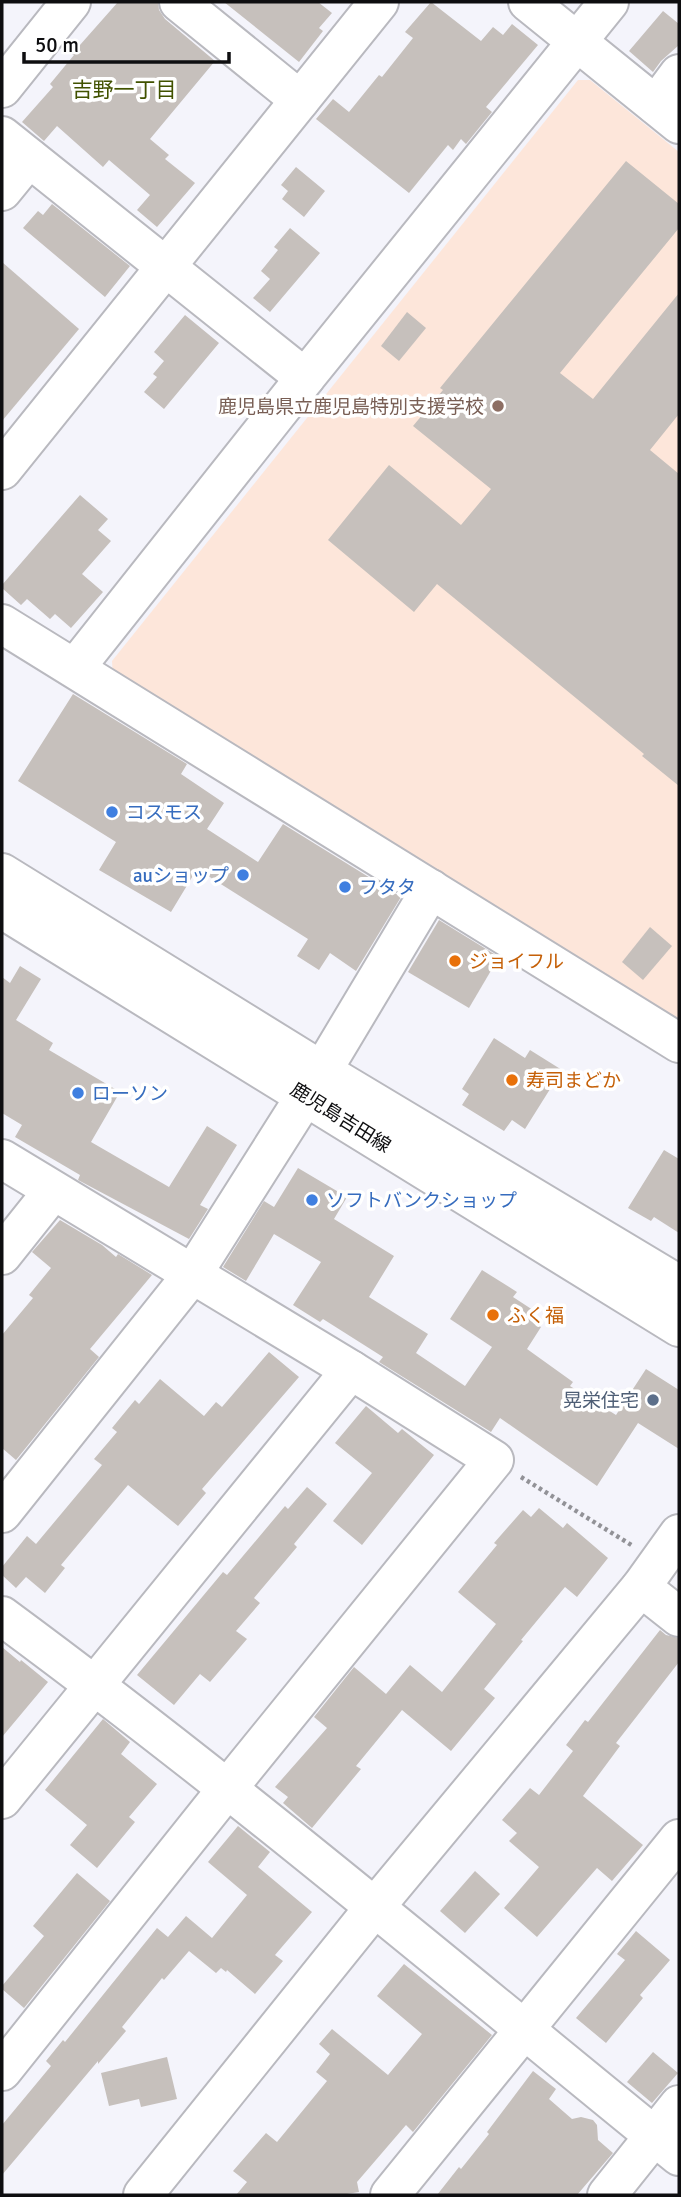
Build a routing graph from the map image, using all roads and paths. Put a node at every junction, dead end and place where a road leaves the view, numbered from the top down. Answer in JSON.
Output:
{"nodes":[{"id":1,"x":71,"y":2,"type":"edge"},
{"id":2,"x":179,"y":2,"type":"edge"},
{"id":3,"x":379,"y":2,"type":"edge"},
{"id":4,"x":528,"y":2,"type":"edge"},
{"id":5,"x":609,"y":2,"type":"edge"},
{"id":6,"x":577,"y":41,"type":"junction"},
{"id":7,"x":679,"y":74,"type":"edge"},
{"id":8,"x":2,"y":88,"type":"edge"},
{"id":9,"x":300,"y":100,"type":"junction"},
{"id":10,"x":668,"y":114,"type":"edge"},
{"id":11,"x":15,"y":147,"type":"edge"},
{"id":12,"x":2,"y":191,"type":"edge"},
{"id":13,"x":166,"y":268,"type":"junction"},
{"id":14,"x":305,"y":378,"type":"junction"},
{"id":15,"x":2,"y":470,"type":"edge"},
{"id":16,"x":2,"y":624,"type":"edge"},
{"id":17,"x":75,"y":668,"type":"junction"},
{"id":18,"x":2,"y":873,"type":"edge"},
{"id":19,"x":431,"y":889,"type":"junction"},
{"id":20,"x":2,"y":909,"type":"edge"},
{"id":21,"x":679,"y":1043,"type":"edge"},
{"id":22,"x":314,"y":1083,"type":"junction"},
{"id":23,"x":2,"y":1159,"type":"edge"},
{"id":24,"x":53,"y":1191,"type":"junction"},
{"id":25,"x":2,"y":1255,"type":"edge"},
{"id":26,"x":192,"y":1275,"type":"junction"},
{"id":27,"x":679,"y":1285,"type":"edge"},
{"id":28,"x":679,"y":1327,"type":"edge"},
{"id":29,"x":351,"y":1370,"type":"junction"},
{"id":30,"x":494,"y":1460,"type":"junction"},
{"id":31,"x":2,"y":1513,"type":"edge"},
{"id":32,"x":679,"y":1534,"type":"edge"},
{"id":33,"x":634,"y":1546,"type":"dead end"},
{"id":34,"x":640,"y":1587,"type":"junction"},
{"id":35,"x":2,"y":1616,"type":"edge"},
{"id":36,"x":679,"y":1617,"type":"edge"},
{"id":37,"x":94,"y":1685,"type":"junction"},
{"id":38,"x":227,"y":1789,"type":"junction"},
{"id":39,"x":2,"y":1799,"type":"edge"},
{"id":40,"x":679,"y":1839,"type":"edge"},
{"id":41,"x":374,"y":1908,"type":"junction"},
{"id":42,"x":524,"y":2031,"type":"junction"},
{"id":43,"x":2,"y":2071,"type":"edge"},
{"id":44,"x":679,"y":2105,"type":"edge"},
{"id":45,"x":667,"y":2146,"type":"edge"},
{"id":46,"x":143,"y":2195,"type":"edge"},
{"id":47,"x":390,"y":2195,"type":"edge"},
{"id":48,"x":607,"y":2195,"type":"edge"}],
"edges":[{"from":1,"to":8,"type":"street"},
{"from":2,"to":9,"type":"street"},
{"from":3,"to":9,"type":"street"},
{"from":4,"to":6,"type":"street"},
{"from":5,"to":6,"type":"street"},
{"from":6,"to":10,"type":"street"},
{"from":6,"to":14,"type":"street"},
{"from":7,"to":10,"type":"street"},
{"from":9,"to":13,"type":"street"},
{"from":11,"to":12,"type":"street"},
{"from":11,"to":13,"type":"street"},
{"from":13,"to":14,"type":"street"},
{"from":13,"to":15,"type":"street"},
{"from":14,"to":17,"type":"street"},
{"from":16,"to":17,"type":"street"},
{"from":17,"to":19,"type":"street"},
{"from":18,"to":22,"type":"street","name":"鹿児島吉田線"},
{"from":19,"to":21,"type":"street"},
{"from":19,"to":22,"type":"street"},
{"from":20,"to":22,"type":"street","name":"鹿児島吉田線"},
{"from":22,"to":26,"type":"street"},
{"from":22,"to":27,"type":"street","name":"鹿児島吉田線"},
{"from":22,"to":28,"type":"street","name":"鹿児島吉田線"},
{"from":23,"to":24,"type":"street"},
{"from":24,"to":25,"type":"street"},
{"from":24,"to":26,"type":"street"},
{"from":26,"to":29,"type":"street"},
{"from":26,"to":31,"type":"street"},
{"from":29,"to":30,"type":"street"},
{"from":29,"to":37,"type":"street"},
{"from":30,"to":33,"type":"path"},
{"from":30,"to":38,"type":"street"},
{"from":32,"to":34,"type":"street"},
{"from":34,"to":36,"type":"street"},
{"from":34,"to":41,"type":"street"},
{"from":35,"to":37,"type":"street"},
{"from":37,"to":38,"type":"street"},
{"from":37,"to":39,"type":"street"},
{"from":38,"to":41,"type":"street"},
{"from":38,"to":43,"type":"street"},
{"from":40,"to":42,"type":"street"},
{"from":41,"to":42,"type":"street"},
{"from":41,"to":46,"type":"street"},
{"from":42,"to":45,"type":"street"},
{"from":42,"to":47,"type":"street"},
{"from":44,"to":45,"type":"street"},
{"from":45,"to":48,"type":"street"}]}
